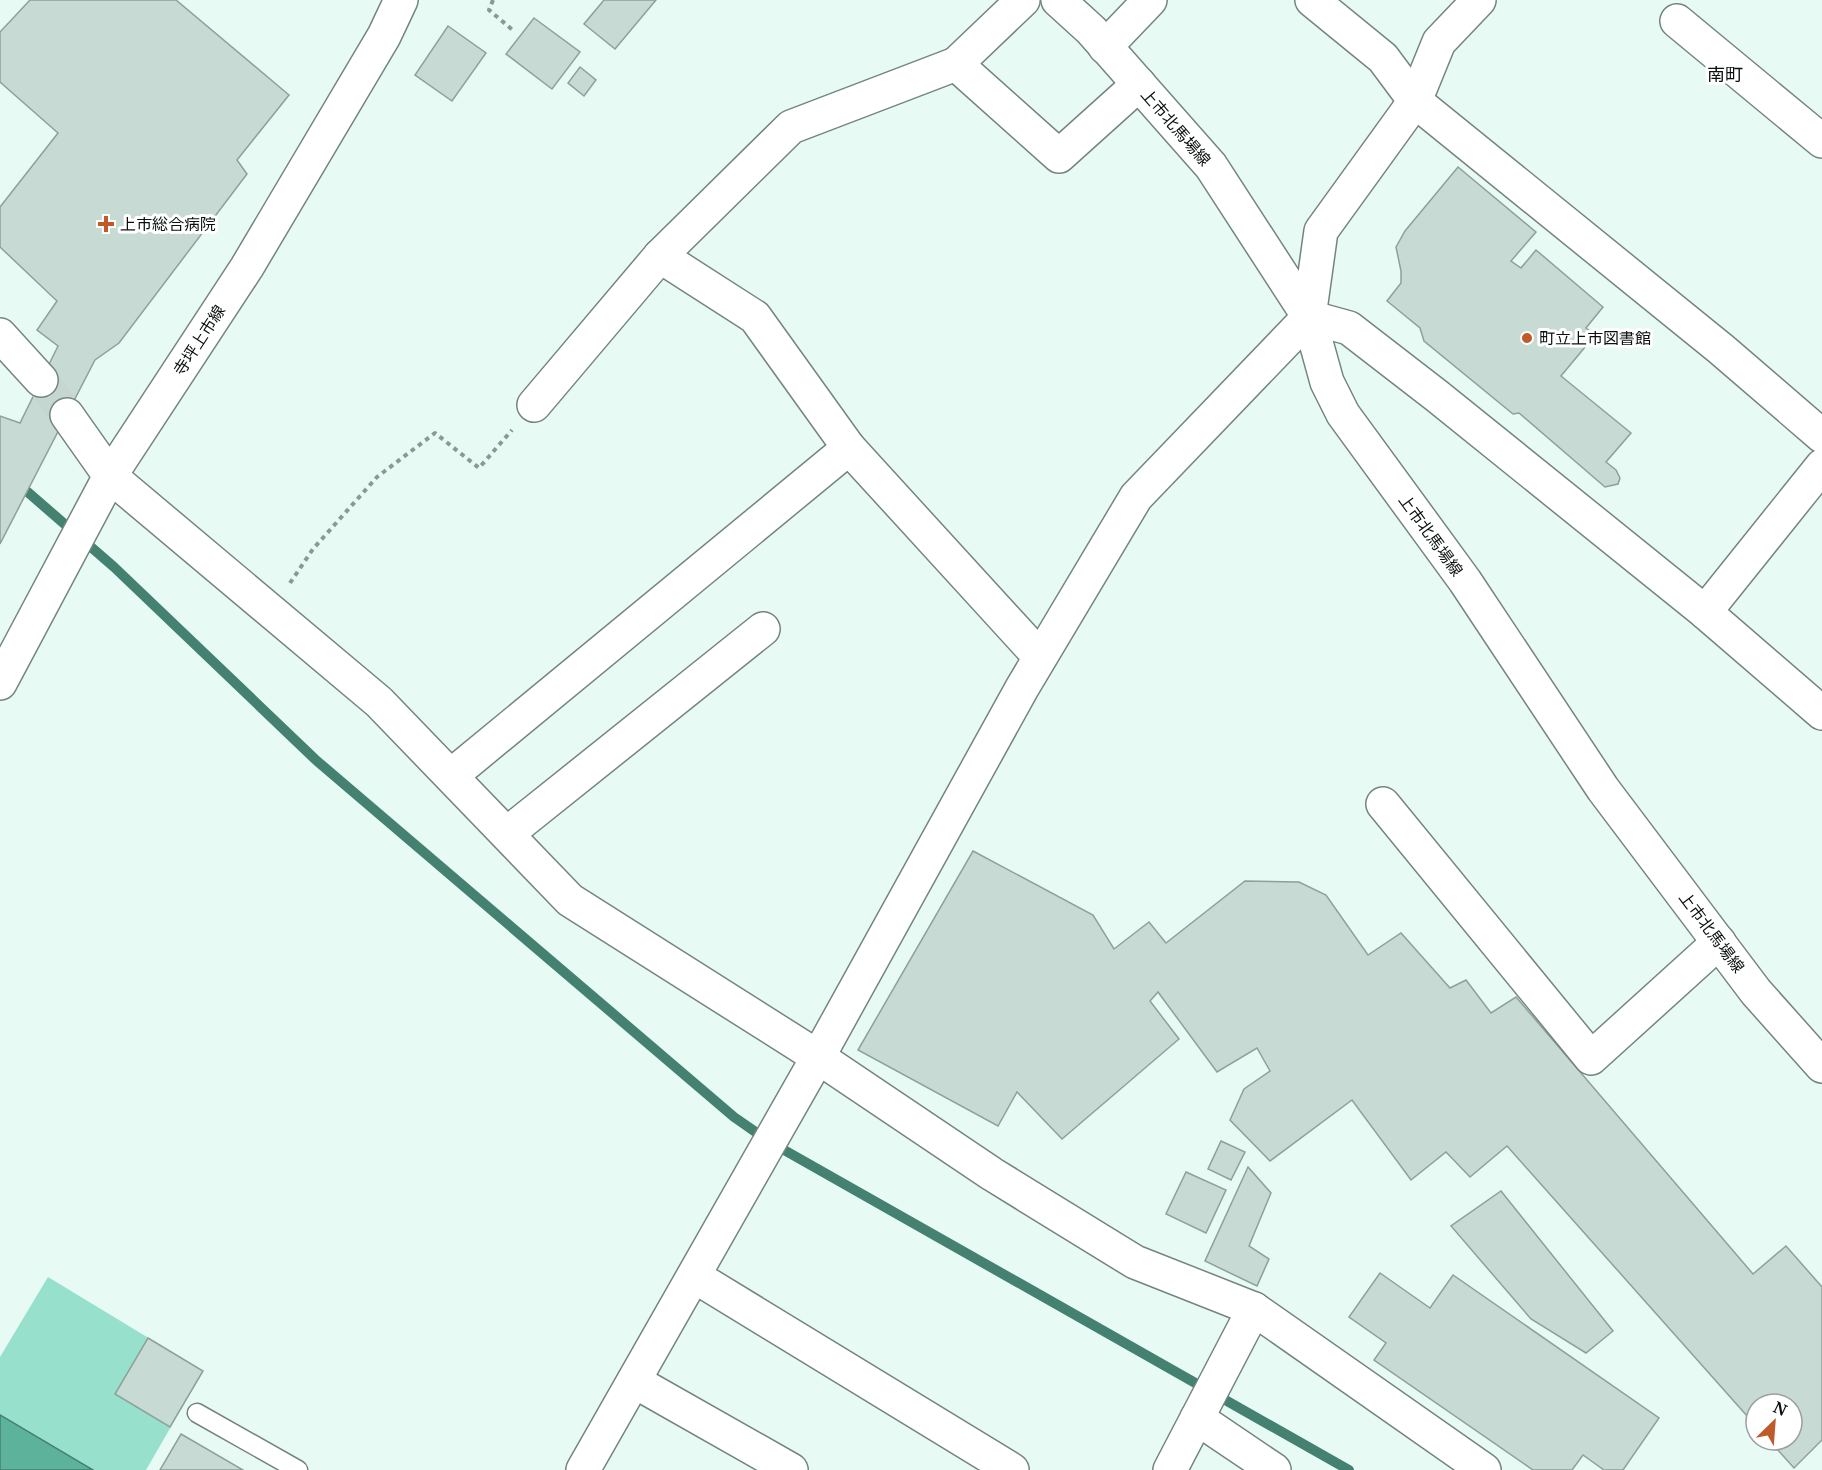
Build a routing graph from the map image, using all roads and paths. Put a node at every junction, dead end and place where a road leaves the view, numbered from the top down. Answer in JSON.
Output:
{"nodes":[{"id":1,"x":401,"y":0,"type":"edge"},
{"id":2,"x":493,"y":0,"type":"edge"},
{"id":3,"x":1023,"y":0,"type":"edge"},
{"id":4,"x":1058,"y":0,"type":"edge"},
{"id":5,"x":1150,"y":0,"type":"edge"},
{"id":6,"x":1312,"y":0,"type":"edge"},
{"id":7,"x":1479,"y":0,"type":"edge"},
{"id":8,"x":1677,"y":21,"type":"dead end"},
{"id":9,"x":515,"y":32,"type":"dead end"},
{"id":10,"x":1105,"y":46,"type":"junction"},
{"id":11,"x":956,"y":64,"type":"junction"},
{"id":12,"x":1139,"y":84,"type":"junction"},
{"id":13,"x":1414,"y":101,"type":"junction"},
{"id":14,"x":1822,"y":141,"type":"edge"},
{"id":15,"x":660,"y":256,"type":"junction"},
{"id":16,"x":1309,"y":317,"type":"junction"},
{"id":17,"x":0,"y":335,"type":"edge"},
{"id":18,"x":41,"y":380,"type":"tunnel mouth"},
{"id":19,"x":534,"y":405,"type":"joint"},
{"id":20,"x":67,"y":415,"type":"tunnel mouth"},
{"id":21,"x":1822,"y":436,"type":"edge"},
{"id":22,"x":849,"y":448,"type":"junction"},
{"id":23,"x":1822,"y":466,"type":"edge"},
{"id":24,"x":110,"y":476,"type":"junction"},
{"id":25,"x":271,"y":612,"type":"junction"},
{"id":26,"x":1705,"y":612,"type":"junction"},
{"id":27,"x":763,"y":629,"type":"dead end"},
{"id":28,"x":1040,"y":657,"type":"junction"},
{"id":29,"x":0,"y":682,"type":"edge"},
{"id":30,"x":1822,"y":713,"type":"edge"},
{"id":31,"x":452,"y":775,"type":"junction"},
{"id":32,"x":1383,"y":804,"type":"dead end"},
{"id":33,"x":508,"y":833,"type":"junction"},
{"id":34,"x":1719,"y":942,"type":"junction"},
{"id":35,"x":818,"y":1057,"type":"junction"},
{"id":36,"x":1822,"y":1066,"type":"edge"},
{"id":37,"x":694,"y":1276,"type":"junction"},
{"id":38,"x":1254,"y":1309,"type":"junction"},
{"id":39,"x":634,"y":1381,"type":"junction"},
{"id":40,"x":197,"y":1413,"type":"dead end"},
{"id":41,"x":1197,"y":1418,"type":"junction"},
{"id":42,"x":298,"y":1470,"type":"edge"},
{"id":43,"x":583,"y":1470,"type":"edge"},
{"id":44,"x":790,"y":1470,"type":"edge"},
{"id":45,"x":1012,"y":1470,"type":"edge"},
{"id":46,"x":1170,"y":1470,"type":"edge"},
{"id":47,"x":1274,"y":1470,"type":"edge"},
{"id":48,"x":1484,"y":1470,"type":"edge"}],
"edges":[{"from":1,"to":24,"type":"street","name":"寺坪上市線"},
{"from":2,"to":9,"type":"path"},
{"from":3,"to":11,"type":"street"},
{"from":4,"to":10,"type":"street","name":"上市北馬場線"},
{"from":5,"to":10,"type":"street"},
{"from":6,"to":13,"type":"street"},
{"from":7,"to":13,"type":"street"},
{"from":8,"to":14,"type":"street"},
{"from":10,"to":12,"type":"street","name":"上市北馬場線"},
{"from":11,"to":12,"type":"street"},
{"from":11,"to":15,"type":"street"},
{"from":12,"to":16,"type":"street","name":"上市北馬場線"},
{"from":13,"to":16,"type":"street"},
{"from":13,"to":21,"type":"street"},
{"from":15,"to":19,"type":"street"},
{"from":15,"to":22,"type":"street"},
{"from":16,"to":26,"type":"street"},
{"from":16,"to":28,"type":"street"},
{"from":16,"to":34,"type":"street","name":"上市北馬場線"},
{"from":17,"to":18,"type":"street"},
{"from":19,"to":25,"type":"path"},
{"from":20,"to":24,"type":"street"},
{"from":22,"to":28,"type":"street"},
{"from":22,"to":31,"type":"street"},
{"from":23,"to":26,"type":"street"},
{"from":24,"to":25,"type":"street"},
{"from":24,"to":29,"type":"street","name":"寺坪上市線"},
{"from":25,"to":31,"type":"street"},
{"from":26,"to":30,"type":"street"},
{"from":27,"to":33,"type":"street"},
{"from":28,"to":35,"type":"street"},
{"from":31,"to":33,"type":"street"},
{"from":32,"to":34,"type":"street"},
{"from":33,"to":35,"type":"street"},
{"from":34,"to":36,"type":"street","name":"上市北馬場線"},
{"from":35,"to":37,"type":"street"},
{"from":35,"to":38,"type":"street"},
{"from":37,"to":39,"type":"street"},
{"from":37,"to":45,"type":"street"},
{"from":38,"to":41,"type":"street"},
{"from":38,"to":48,"type":"street"},
{"from":39,"to":43,"type":"street"},
{"from":39,"to":44,"type":"street"},
{"from":40,"to":42,"type":"lane"},
{"from":41,"to":46,"type":"street"},
{"from":41,"to":47,"type":"street"}]}
